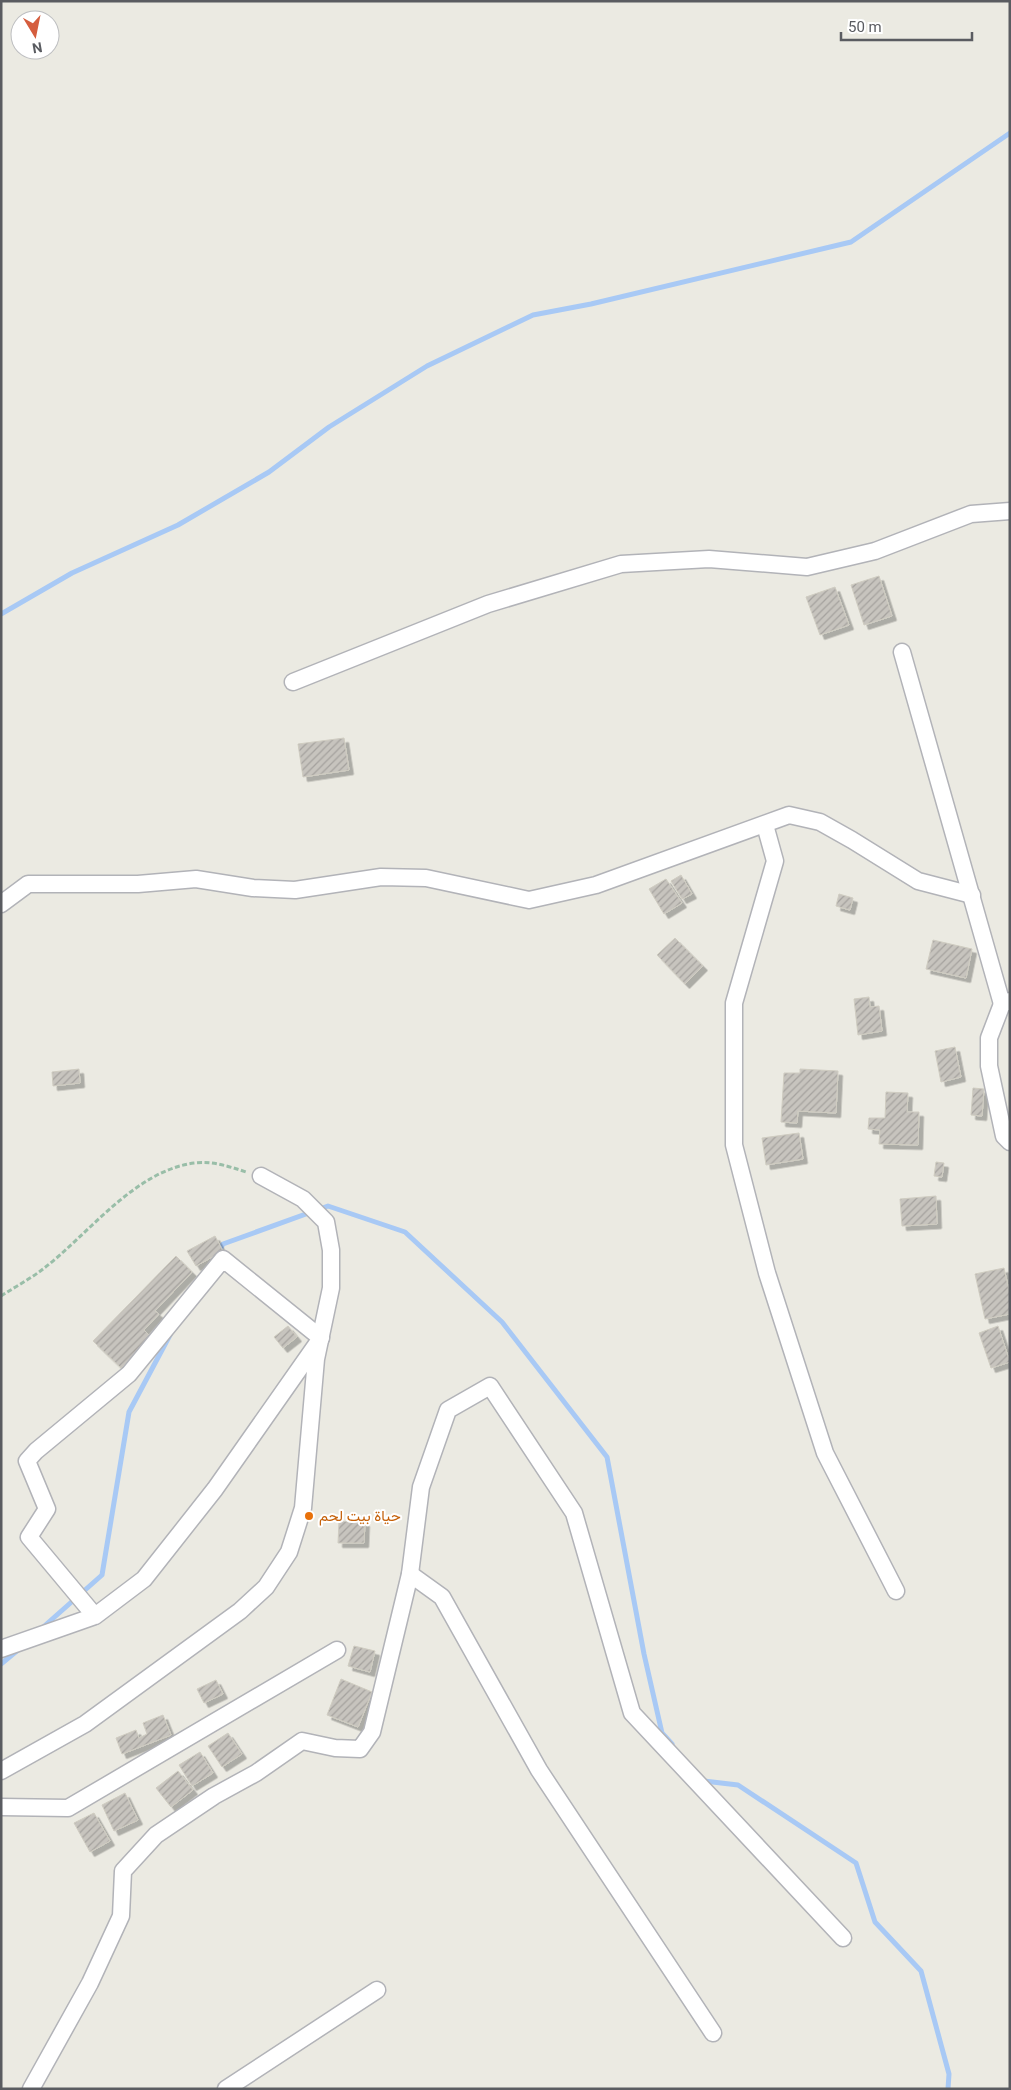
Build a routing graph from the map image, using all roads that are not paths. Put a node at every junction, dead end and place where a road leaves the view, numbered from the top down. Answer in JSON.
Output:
{"nodes":[{"id":1,"x":1010,"y":511,"type":"edge"},
{"id":2,"x":902,"y":652,"type":"dead end"},
{"id":3,"x":293,"y":682,"type":"dead end"},
{"id":4,"x":765,"y":825,"type":"junction"},
{"id":5,"x":972,"y":895,"type":"junction"},
{"id":6,"x":1,"y":904,"type":"edge"},
{"id":7,"x":1006,"y":1003,"type":"edge"},
{"id":8,"x":1010,"y":1142,"type":"edge"},
{"id":9,"x":261,"y":1176,"type":"road end"},
{"id":10,"x":321,"y":1338,"type":"junction"},
{"id":11,"x":410,"y":1574,"type":"junction"},
{"id":12,"x":896,"y":1591,"type":"dead end"},
{"id":13,"x":94,"y":1616,"type":"junction"},
{"id":14,"x":1,"y":1649,"type":"edge"},
{"id":15,"x":337,"y":1650,"type":"dead end"},
{"id":16,"x":1,"y":1772,"type":"edge"},
{"id":17,"x":1,"y":1807,"type":"edge"},
{"id":18,"x":843,"y":1938,"type":"dead end"},
{"id":19,"x":376,"y":1990,"type":"dead end"},
{"id":20,"x":713,"y":2032,"type":"dead end"},
{"id":21,"x":31,"y":2089,"type":"edge"},
{"id":22,"x":226,"y":2089,"type":"edge"}],
"edges":[{"from":1,"to":3,"type":"street"},
{"from":2,"to":5,"type":"street"},
{"from":4,"to":5,"type":"street"},
{"from":4,"to":6,"type":"street"},
{"from":4,"to":12,"type":"street"},
{"from":5,"to":7,"type":"street"},
{"from":7,"to":8,"type":"street"},
{"from":9,"to":10,"type":"street"},
{"from":10,"to":13,"type":"street"},
{"from":10,"to":13,"type":"street"},
{"from":10,"to":16,"type":"street"},
{"from":11,"to":18,"type":"street"},
{"from":11,"to":20,"type":"street"},
{"from":11,"to":21,"type":"street"},
{"from":13,"to":14,"type":"street"},
{"from":15,"to":17,"type":"street"},
{"from":19,"to":22,"type":"street"}]}
